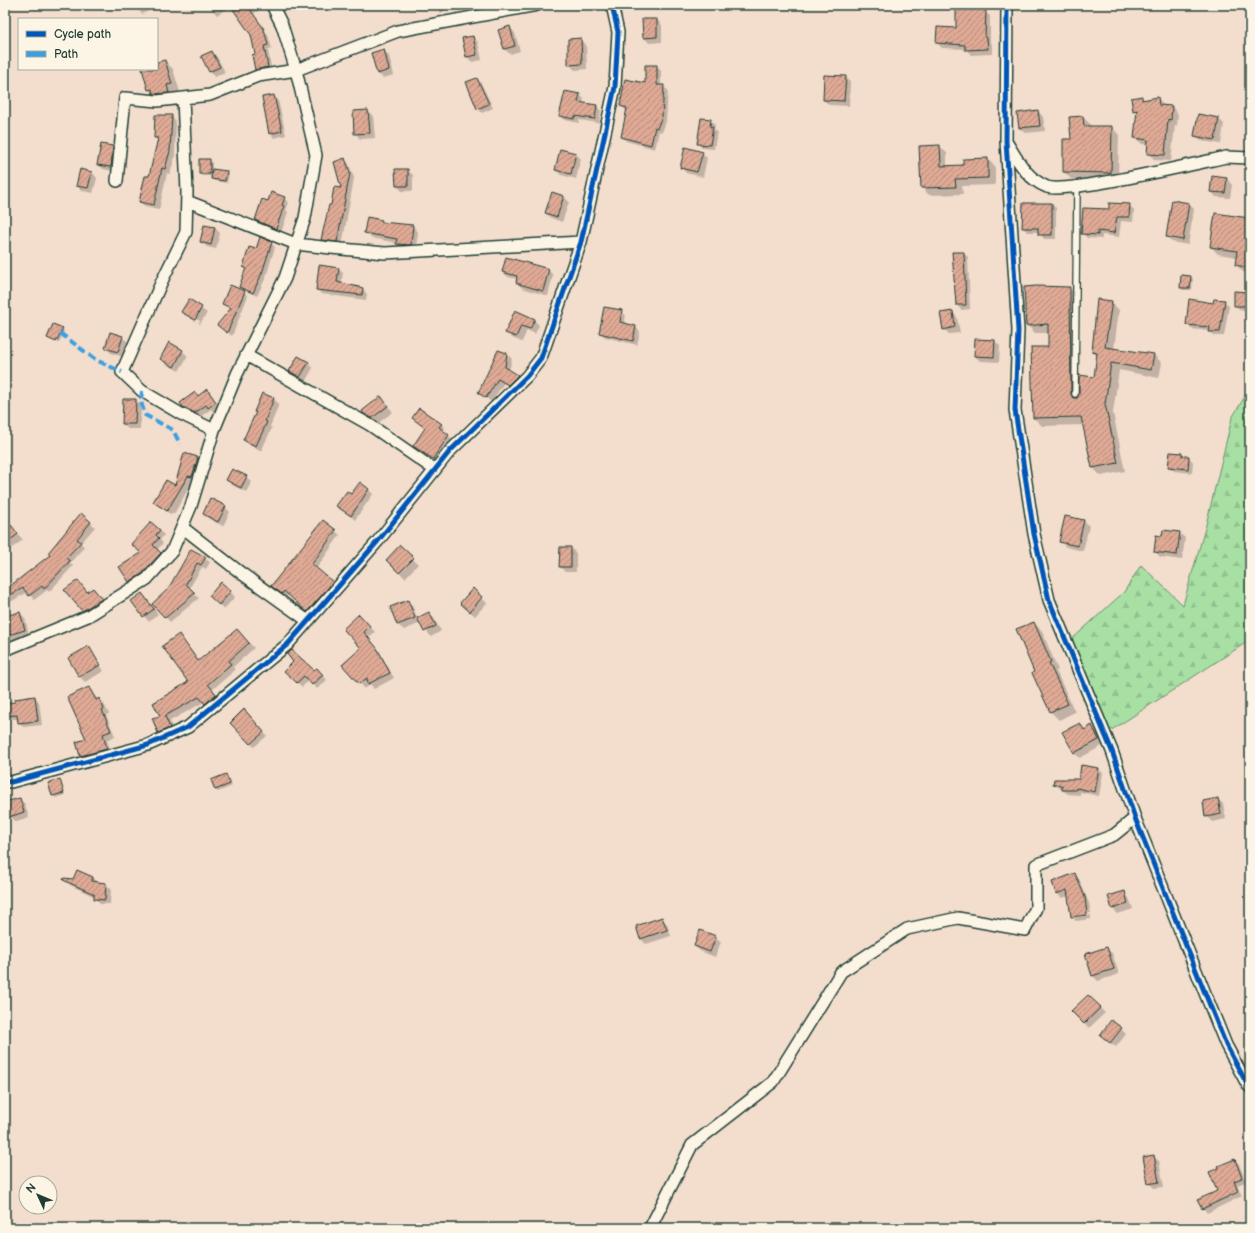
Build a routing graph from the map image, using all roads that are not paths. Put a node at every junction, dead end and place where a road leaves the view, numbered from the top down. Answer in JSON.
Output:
{"nodes":[{"id":1,"x":272,"y":5,"type":"edge"},
{"id":2,"x":537,"y":5,"type":"edge"},
{"id":3,"x":612,"y":5,"type":"edge"},
{"id":4,"x":1007,"y":5,"type":"edge"},
{"id":5,"x":296,"y":70,"type":"junction"},
{"id":6,"x":183,"y":98,"type":"junction"},
{"id":7,"x":1006,"y":141,"type":"junction"},
{"id":8,"x":1250,"y":158,"type":"edge"},
{"id":9,"x":117,"y":181,"type":"dead end"},
{"id":10,"x":1077,"y":187,"type":"junction"},
{"id":11,"x":187,"y":201,"type":"junction"},
{"id":12,"x":580,"y":242,"type":"junction"},
{"id":13,"x":296,"y":244,"type":"junction"},
{"id":14,"x":246,"y":355,"type":"junction"},
{"id":15,"x":1075,"y":394,"type":"dead end"},
{"id":16,"x":214,"y":430,"type":"junction"},
{"id":17,"x":435,"y":470,"type":"junction"},
{"id":18,"x":182,"y":527,"type":"junction"},
{"id":19,"x":308,"y":621,"type":"junction"},
{"id":20,"x":5,"y":650,"type":"edge"},
{"id":21,"x":5,"y":781,"type":"edge"},
{"id":22,"x":1135,"y":818,"type":"junction"},
{"id":23,"x":1250,"y":1087,"type":"edge"},
{"id":24,"x":650,"y":1228,"type":"edge"}],
"edges":[{"from":1,"to":5,"type":"street"},
{"from":2,"to":5,"type":"street"},
{"from":3,"to":12,"type":"street"},
{"from":4,"to":7,"type":"street"},
{"from":5,"to":6,"type":"street"},
{"from":5,"to":13,"type":"street"},
{"from":6,"to":9,"type":"street"},
{"from":6,"to":11,"type":"street"},
{"from":7,"to":10,"type":"street"},
{"from":7,"to":22,"type":"street"},
{"from":8,"to":10,"type":"street"},
{"from":10,"to":15,"type":"lane"},
{"from":11,"to":13,"type":"street"},
{"from":11,"to":16,"type":"street"},
{"from":12,"to":13,"type":"street"},
{"from":12,"to":17,"type":"street"},
{"from":13,"to":14,"type":"street"},
{"from":14,"to":16,"type":"street"},
{"from":14,"to":17,"type":"street"},
{"from":16,"to":18,"type":"street"},
{"from":17,"to":19,"type":"street"},
{"from":18,"to":19,"type":"street"},
{"from":18,"to":20,"type":"street"},
{"from":19,"to":21,"type":"street"},
{"from":22,"to":23,"type":"street"},
{"from":22,"to":24,"type":"street"}]}
